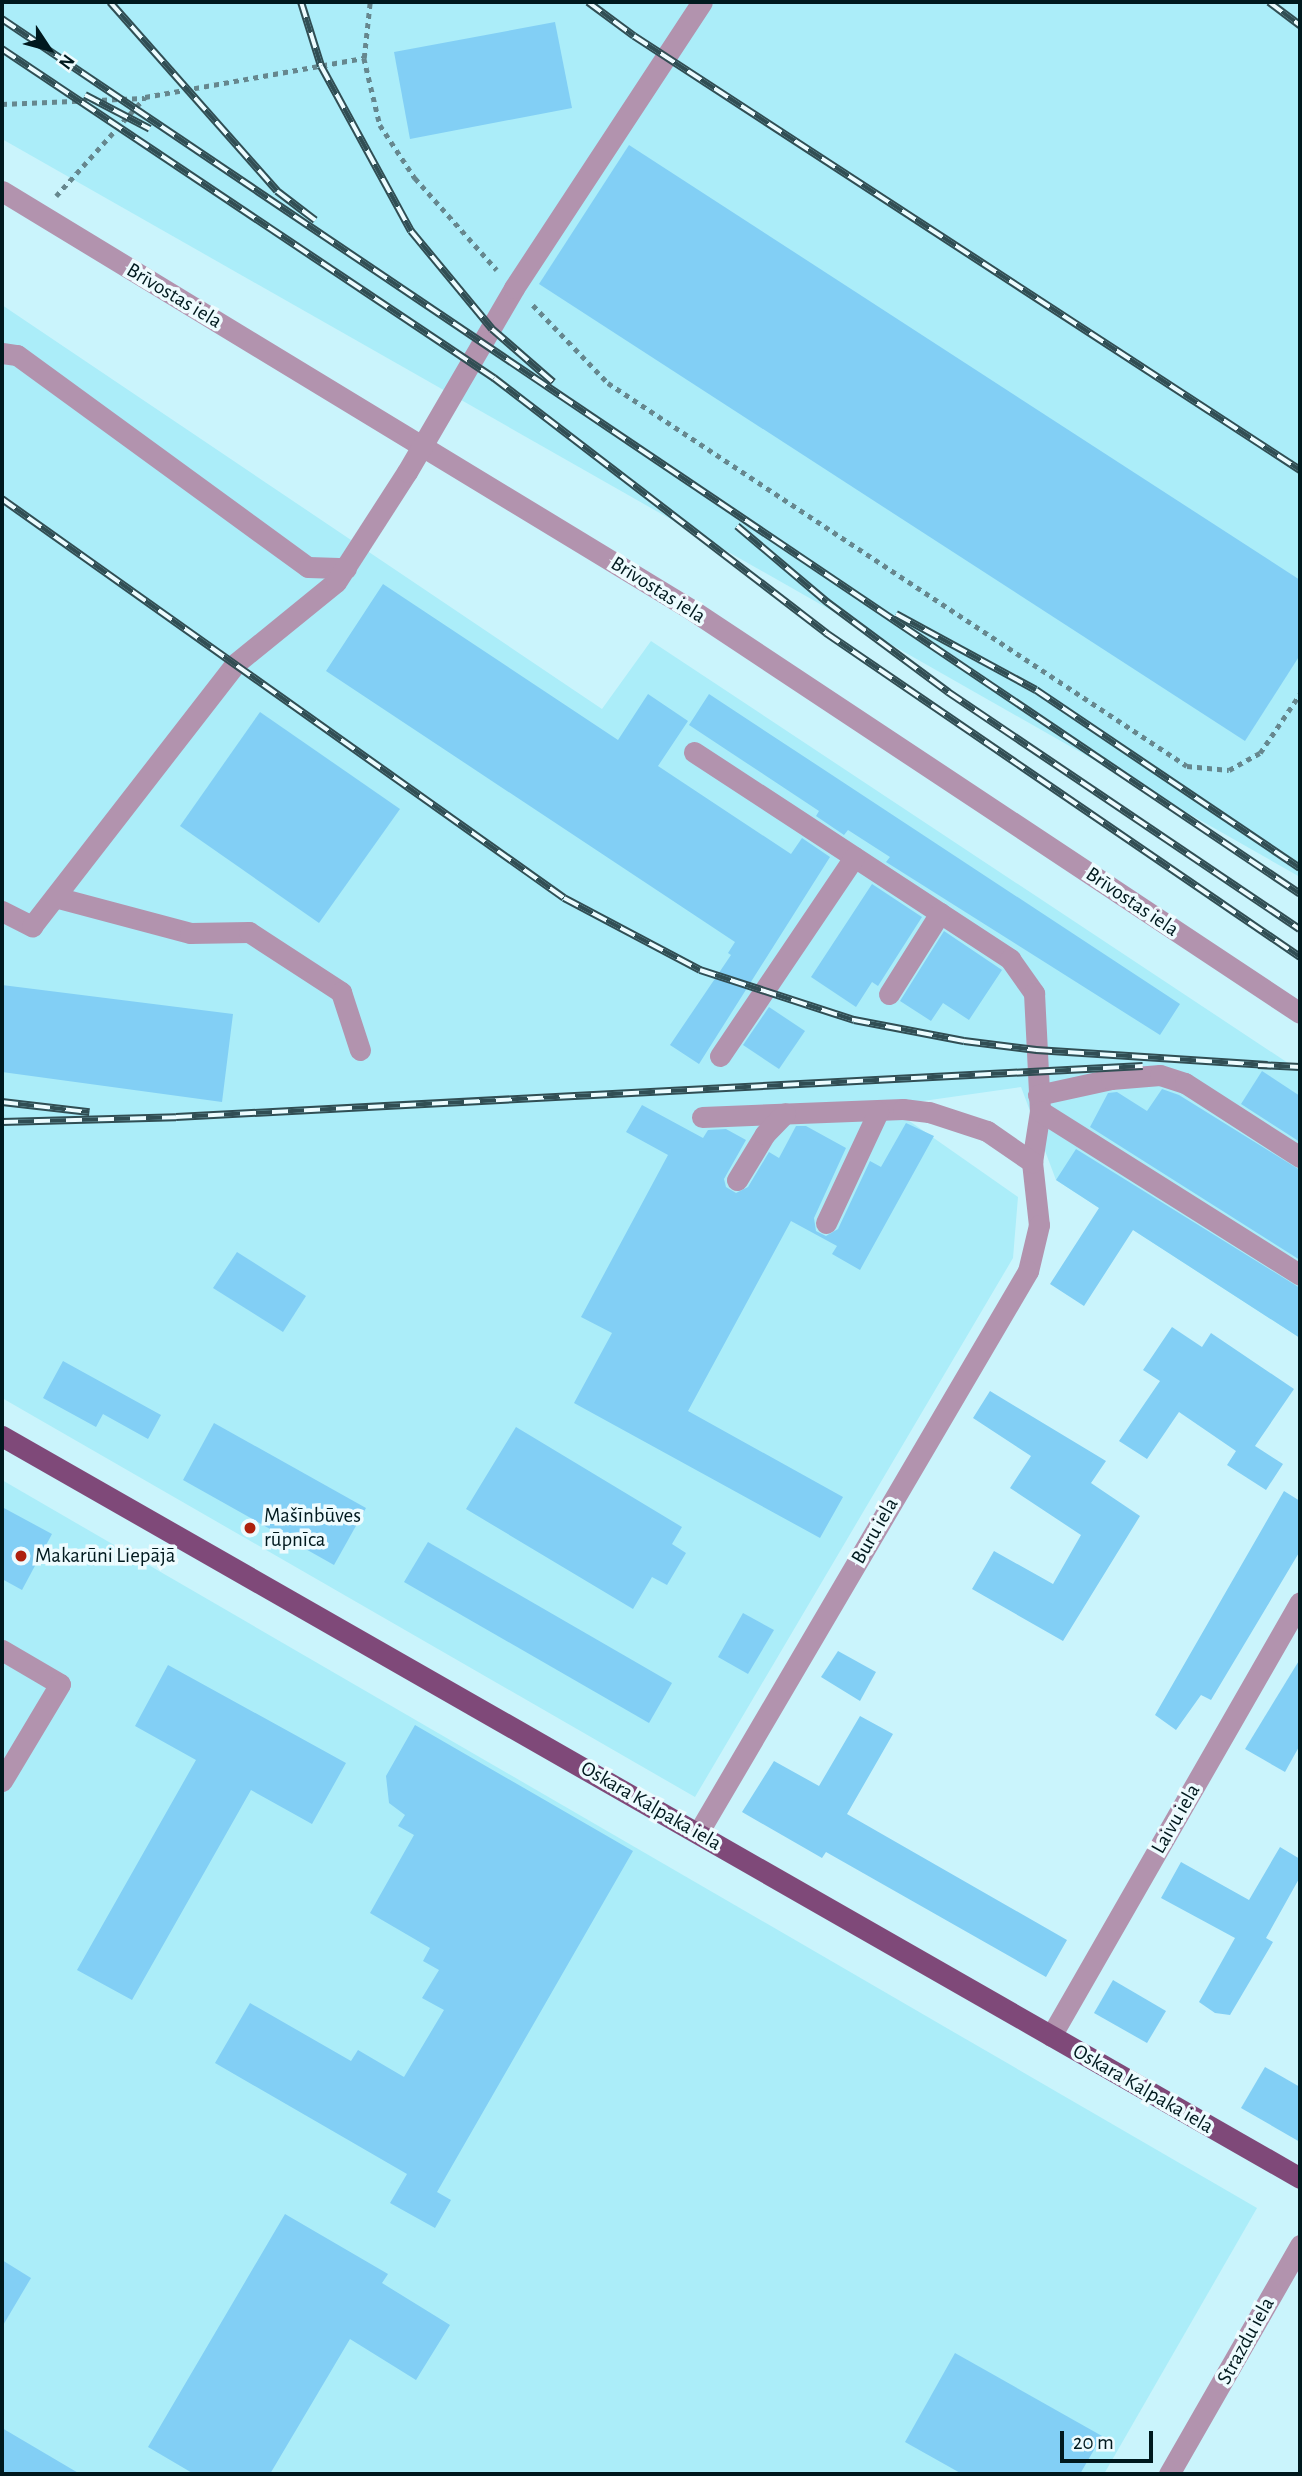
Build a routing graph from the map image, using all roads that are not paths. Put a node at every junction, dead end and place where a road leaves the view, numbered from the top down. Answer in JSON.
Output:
{"nodes":[{"id":1,"x":702,"y":2,"type":"edge"},
{"id":2,"x":2,"y":191,"type":"edge"},
{"id":3,"x":2,"y":353,"type":"edge"},
{"id":4,"x":423,"y":446,"type":"junction"},
{"id":5,"x":346,"y":568,"type":"junction"},
{"id":6,"x":694,"y":752,"type":"dead end"},
{"id":7,"x":854,"y":857,"type":"junction"},
{"id":8,"x":55,"y":897,"type":"junction"},
{"id":9,"x":2,"y":911,"type":"edge"},
{"id":10,"x":940,"y":914,"type":"junction"},
{"id":11,"x":889,"y":994,"type":"dead end"},
{"id":12,"x":1300,"y":1013,"type":"edge"},
{"id":13,"x":360,"y":1050,"type":"dead end"},
{"id":14,"x":720,"y":1056,"type":"dead end"},
{"id":15,"x":1039,"y":1103,"type":"junction"},
{"id":16,"x":878,"y":1112,"type":"junction"},
{"id":17,"x":785,"y":1113,"type":"junction"},
{"id":18,"x":702,"y":1118,"type":"dead end"},
{"id":19,"x":1300,"y":1157,"type":"edge"},
{"id":20,"x":1032,"y":1162,"type":"junction"},
{"id":21,"x":737,"y":1180,"type":"dead end"},
{"id":22,"x":825,"y":1223,"type":"dead end"},
{"id":23,"x":1300,"y":1275,"type":"edge"},
{"id":24,"x":2,"y":1436,"type":"edge"},
{"id":25,"x":1300,"y":1602,"type":"edge"},
{"id":26,"x":2,"y":1650,"type":"edge"},
{"id":27,"x":2,"y":1781,"type":"edge"},
{"id":28,"x":698,"y":1833,"type":"junction"},
{"id":29,"x":1051,"y":2036,"type":"junction"},
{"id":30,"x":1300,"y":2178,"type":"edge"},
{"id":31,"x":1300,"y":2245,"type":"edge"},
{"id":32,"x":1169,"y":2474,"type":"edge"}],
"edges":[{"from":1,"to":4,"type":"street"},
{"from":2,"to":4,"type":"street","name":"Brīvostas iela"},
{"from":3,"to":5,"type":"street"},
{"from":4,"to":5,"type":"street"},
{"from":4,"to":12,"type":"street","name":"Brīvostas iela"},
{"from":5,"to":8,"type":"street"},
{"from":6,"to":7,"type":"street"},
{"from":7,"to":10,"type":"street"},
{"from":7,"to":14,"type":"street"},
{"from":8,"to":9,"type":"street"},
{"from":8,"to":13,"type":"street"},
{"from":10,"to":11,"type":"street"},
{"from":10,"to":15,"type":"street"},
{"from":15,"to":19,"type":"street"},
{"from":15,"to":20,"type":"street"},
{"from":15,"to":23,"type":"street"},
{"from":16,"to":17,"type":"street"},
{"from":16,"to":20,"type":"street"},
{"from":16,"to":22,"type":"street"},
{"from":17,"to":18,"type":"street"},
{"from":17,"to":21,"type":"street"},
{"from":20,"to":28,"type":"street","name":"Buru iela"},
{"from":24,"to":28,"type":"main road","name":"Oskara Kalpaka iela"},
{"from":25,"to":29,"type":"street","name":"Laivu iela"},
{"from":26,"to":27,"type":"street"},
{"from":28,"to":29,"type":"main road","name":"Oskara Kalpaka iela"},
{"from":29,"to":30,"type":"main road","name":"Oskara Kalpaka iela"},
{"from":31,"to":32,"type":"street","name":"Strazdu iela"}]}
